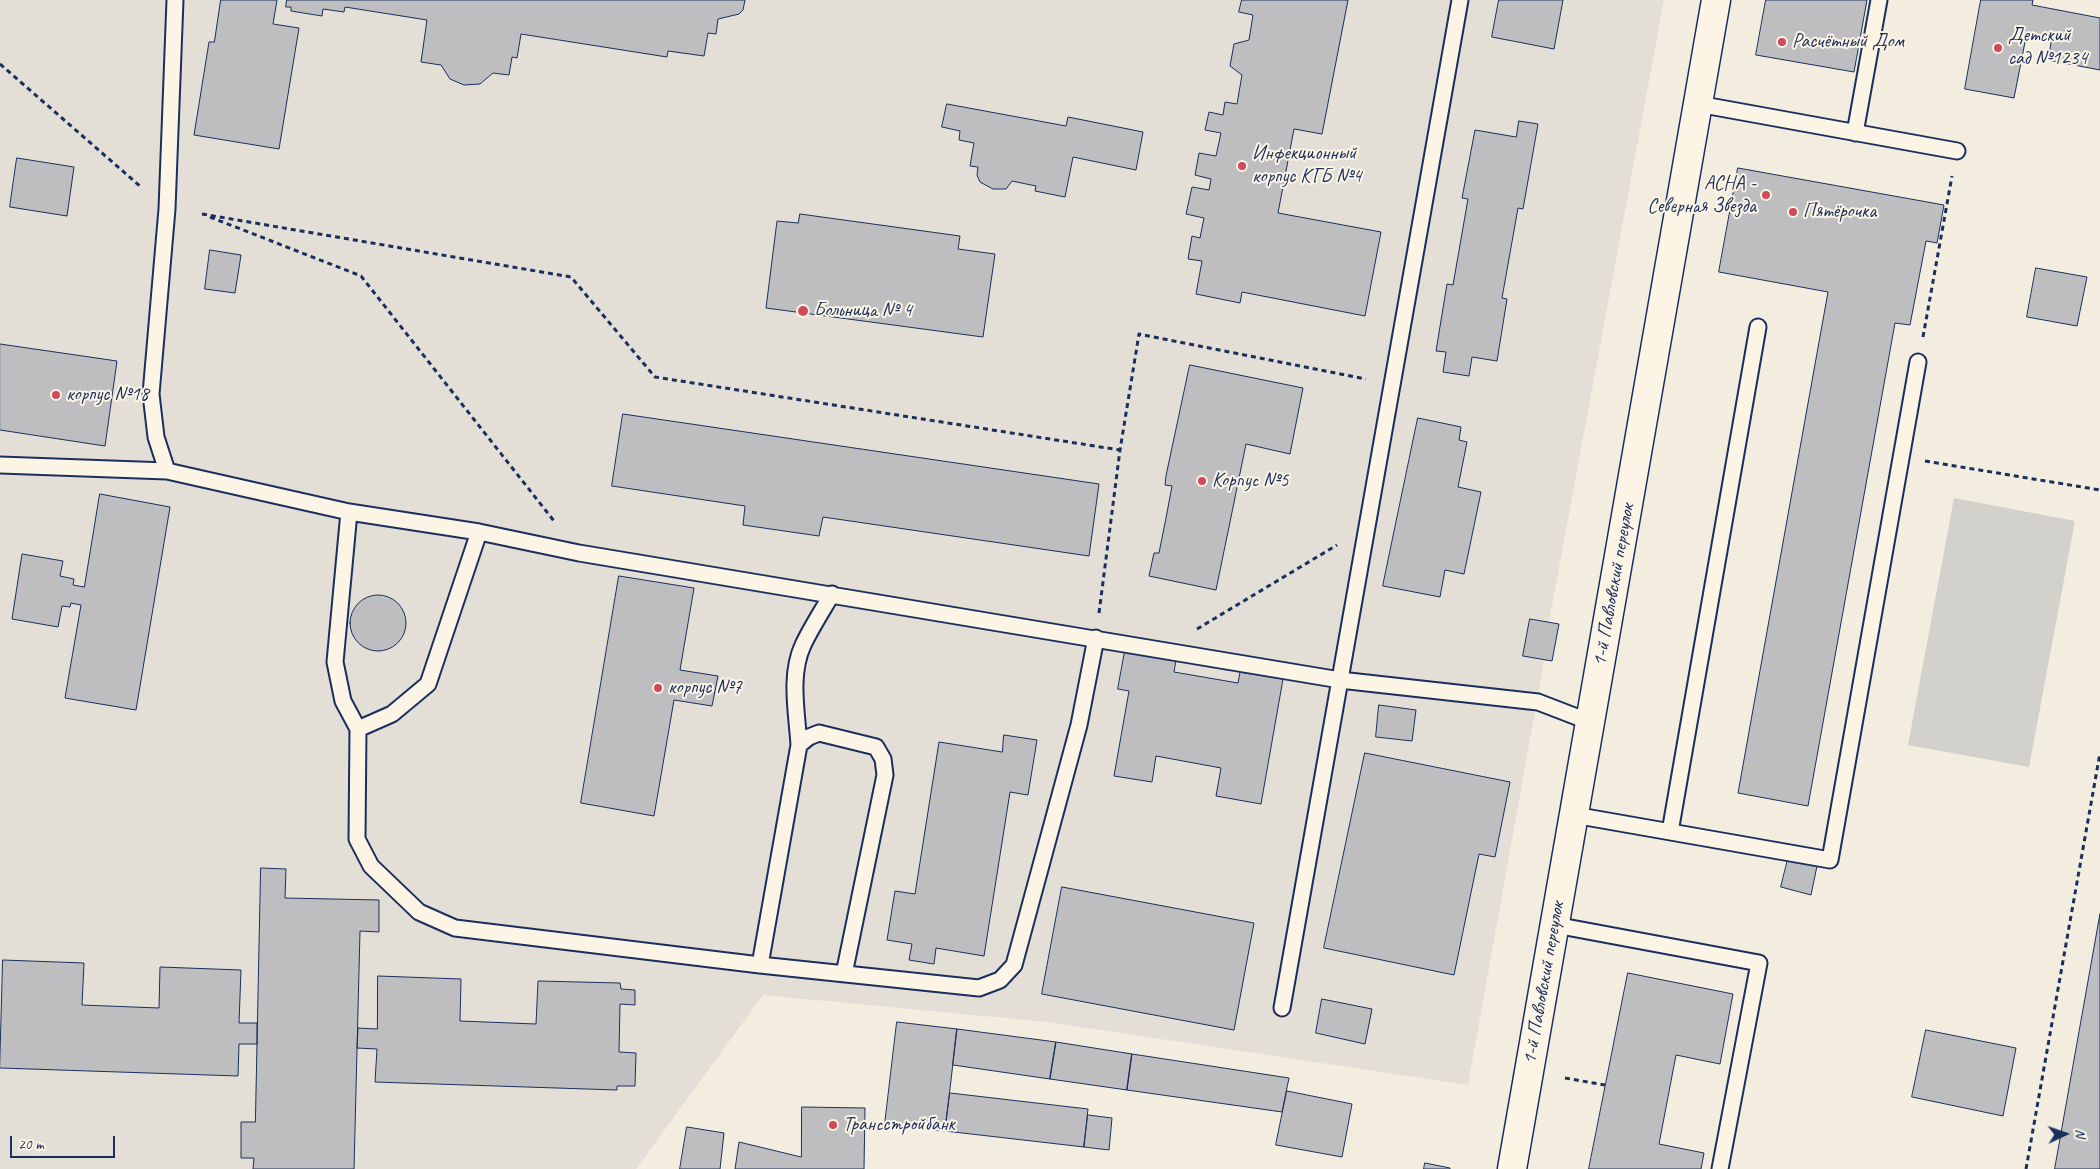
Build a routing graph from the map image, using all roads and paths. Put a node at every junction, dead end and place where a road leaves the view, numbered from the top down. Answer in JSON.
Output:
{"nodes":[{"id":1,"x":175,"y":0,"type":"edge"},
{"id":2,"x":1460,"y":0,"type":"edge"},
{"id":3,"x":1716,"y":0,"type":"edge"},
{"id":4,"x":1879,"y":0,"type":"edge"},
{"id":5,"x":0,"y":64,"type":"edge"},
{"id":6,"x":1698,"y":104,"type":"junction"},
{"id":7,"x":1855,"y":133,"type":"junction"},
{"id":8,"x":1957,"y":151,"type":"joint"},
{"id":9,"x":167,"y":209,"type":"junction"},
{"id":10,"x":202,"y":214,"type":"junction"},
{"id":11,"x":1758,"y":327,"type":"dead end"},
{"id":12,"x":1918,"y":362,"type":"joint"},
{"id":13,"x":1392,"y":383,"type":"junction"},
{"id":14,"x":1120,"y":450,"type":"junction"},
{"id":15,"x":1901,"y":457,"type":"junction"},
{"id":16,"x":0,"y":465,"type":"edge"},
{"id":17,"x":166,"y":471,"type":"junction"},
{"id":18,"x":2100,"y":490,"type":"edge"},
{"id":19,"x":349,"y":512,"type":"junction"},
{"id":20,"x":1367,"y":528,"type":"junction"},
{"id":21,"x":479,"y":532,"type":"junction"},
{"id":22,"x":579,"y":553,"type":"junction"},
{"id":23,"x":832,"y":594,"type":"junction"},
{"id":24,"x":1096,"y":638,"type":"junction"},
{"id":25,"x":1162,"y":650,"type":"junction"},
{"id":26,"x":1340,"y":680,"type":"junction"},
{"id":27,"x":1590,"y":722,"type":"junction"},
{"id":28,"x":358,"y":729,"type":"junction"},
{"id":29,"x":799,"y":745,"type":"junction"},
{"id":30,"x":2100,"y":753,"type":"edge"},
{"id":31,"x":1574,"y":816,"type":"junction"},
{"id":32,"x":1670,"y":832,"type":"junction"},
{"id":33,"x":1554,"y":925,"type":"junction"},
{"id":34,"x":760,"y":966,"type":"junction"},
{"id":35,"x":844,"y":974,"type":"junction"},
{"id":36,"x":1282,"y":1008,"type":"dead end"},
{"id":37,"x":1565,"y":1078,"type":"dead end"},
{"id":38,"x":1605,"y":1085,"type":"dead end"},
{"id":39,"x":1512,"y":1169,"type":"edge"},
{"id":40,"x":1720,"y":1169,"type":"edge"},
{"id":41,"x":2026,"y":1169,"type":"edge"}],
"edges":[{"from":1,"to":9,"type":"lane"},
{"from":2,"to":13,"type":"lane"},
{"from":3,"to":6,"type":"street","name":"1-й Павловский переулок"},
{"from":4,"to":7,"type":"lane"},
{"from":5,"to":9,"type":"path"},
{"from":6,"to":7,"type":"lane"},
{"from":6,"to":27,"type":"street","name":"1-й Павловский переулок"},
{"from":7,"to":8,"type":"lane"},
{"from":8,"to":12,"type":"path"},
{"from":9,"to":10,"type":"path"},
{"from":9,"to":17,"type":"lane"},
{"from":10,"to":14,"type":"path"},
{"from":10,"to":22,"type":"path"},
{"from":11,"to":32,"type":"lane"},
{"from":12,"to":15,"type":"lane"},
{"from":13,"to":14,"type":"path"},
{"from":13,"to":20,"type":"lane"},
{"from":14,"to":24,"type":"path"},
{"from":15,"to":18,"type":"path"},
{"from":15,"to":32,"type":"lane"},
{"from":16,"to":17,"type":"lane"},
{"from":17,"to":19,"type":"lane"},
{"from":19,"to":21,"type":"lane"},
{"from":19,"to":28,"type":"lane"},
{"from":20,"to":25,"type":"path"},
{"from":20,"to":26,"type":"lane"},
{"from":21,"to":22,"type":"lane"},
{"from":21,"to":28,"type":"lane"},
{"from":22,"to":23,"type":"lane"},
{"from":23,"to":24,"type":"lane"},
{"from":23,"to":29,"type":"lane"},
{"from":24,"to":25,"type":"lane"},
{"from":24,"to":35,"type":"lane"},
{"from":25,"to":26,"type":"lane"},
{"from":26,"to":27,"type":"lane"},
{"from":26,"to":36,"type":"lane"},
{"from":27,"to":31,"type":"street","name":"1-й Павловский переулок"},
{"from":28,"to":34,"type":"lane"},
{"from":29,"to":34,"type":"lane"},
{"from":29,"to":35,"type":"lane"},
{"from":30,"to":41,"type":"path"},
{"from":31,"to":32,"type":"lane"},
{"from":31,"to":33,"type":"street","name":"1-й Павловский переулок"},
{"from":33,"to":39,"type":"street","name":"1-й Павловский переулок"},
{"from":33,"to":40,"type":"lane"},
{"from":34,"to":35,"type":"lane"},
{"from":37,"to":38,"type":"path"}]}
